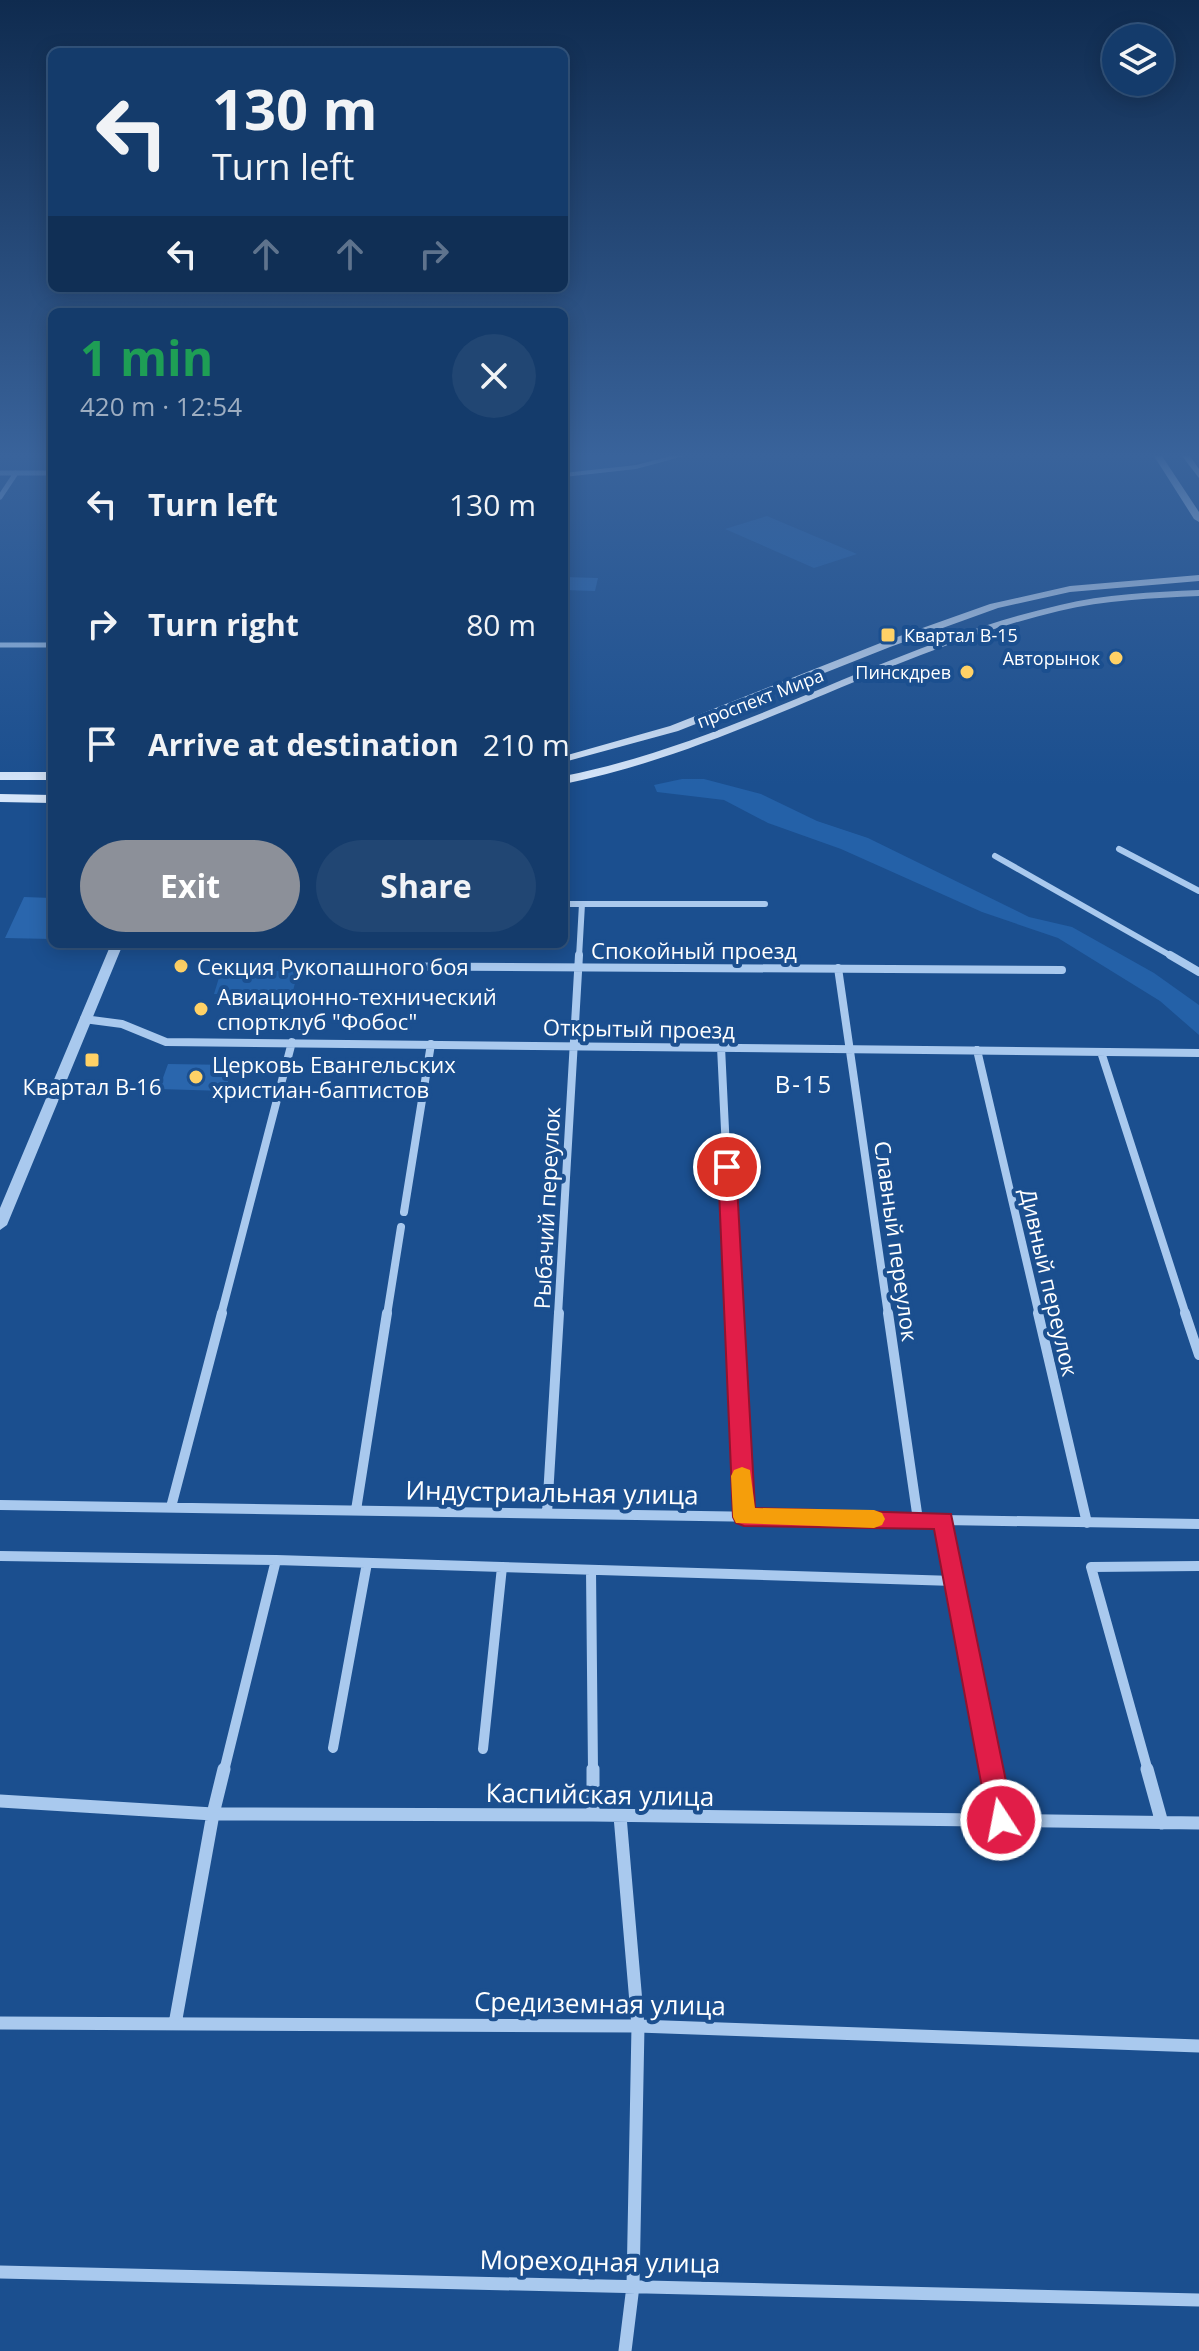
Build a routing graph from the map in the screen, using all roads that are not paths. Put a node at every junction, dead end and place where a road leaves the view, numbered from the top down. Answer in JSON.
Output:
{"nodes":[{"id":1,"x":1199,"y":578,"type":"edge"},
{"id":2,"x":1199,"y":593,"type":"edge"},
{"id":3,"x":945,"y":623,"type":"junction"},
{"id":4,"x":973,"y":634,"type":"junction"},
{"id":5,"x":0,"y":645,"type":"edge"},
{"id":6,"x":48,"y":645,"type":"edge"},
{"id":7,"x":568,"y":758,"type":"edge"},
{"id":8,"x":0,"y":776,"type":"edge"},
{"id":9,"x":48,"y":776,"type":"edge"},
{"id":10,"x":568,"y":779,"type":"edge"},
{"id":11,"x":0,"y":798,"type":"edge"},
{"id":12,"x":48,"y":799,"type":"edge"},
{"id":13,"x":1119,"y":849,"type":"dead end"},
{"id":14,"x":995,"y":856,"type":"dead end"},
{"id":15,"x":1199,"y":891,"type":"edge"},
{"id":16,"x":568,"y":904,"type":"edge"},
{"id":17,"x":582,"y":904,"type":"junction"},
{"id":18,"x":765,"y":904,"type":"dead end"},
{"id":19,"x":113,"y":948,"type":"edge"},
{"id":20,"x":325,"y":966,"type":"dead end"},
{"id":21,"x":576,"y":968,"type":"junction"},
{"id":22,"x":838,"y":968,"type":"junction"},
{"id":23,"x":1062,"y":970,"type":"dead end"},
{"id":24,"x":1199,"y":972,"type":"edge"},
{"id":25,"x":84,"y":1019,"type":"junction"},
{"id":26,"x":292,"y":1042,"type":"junction"},
{"id":27,"x":431,"y":1044,"type":"junction"},
{"id":28,"x":574,"y":1045,"type":"junction"},
{"id":29,"x":721,"y":1047,"type":"junction"},
{"id":30,"x":851,"y":1049,"type":"junction"},
{"id":31,"x":977,"y":1050,"type":"junction"},
{"id":32,"x":1101,"y":1052,"type":"junction"},
{"id":33,"x":1199,"y":1053,"type":"edge"},
{"id":34,"x":404,"y":1212,"type":"dead end"},
{"id":35,"x":0,"y":1215,"type":"edge"},
{"id":36,"x":0,"y":1225,"type":"edge"},
{"id":37,"x":401,"y":1227,"type":"dead end"},
{"id":38,"x":1199,"y":1355,"type":"edge"},
{"id":39,"x":0,"y":1505,"type":"edge"},
{"id":40,"x":171,"y":1507,"type":"junction"},
{"id":41,"x":356,"y":1510,"type":"junction"},
{"id":42,"x":547,"y":1513,"type":"junction"},
{"id":43,"x":744,"y":1517,"type":"junction"},
{"id":44,"x":918,"y":1520,"type":"junction"},
{"id":45,"x":944,"y":1520,"type":"junction"},
{"id":46,"x":1087,"y":1523,"type":"junction"},
{"id":47,"x":1199,"y":1524,"type":"edge"},
{"id":48,"x":0,"y":1556,"type":"edge"},
{"id":49,"x":276,"y":1560,"type":"junction"},
{"id":50,"x":367,"y":1563,"type":"junction"},
{"id":51,"x":1199,"y":1566,"type":"edge"},
{"id":52,"x":502,"y":1567,"type":"junction"},
{"id":53,"x":591,"y":1570,"type":"junction"},
{"id":54,"x":954,"y":1581,"type":"junction"},
{"id":55,"x":333,"y":1748,"type":"dead end"},
{"id":56,"x":483,"y":1749,"type":"dead end"},
{"id":57,"x":0,"y":1801,"type":"edge"},
{"id":58,"x":213,"y":1814,"type":"junction"},
{"id":59,"x":593,"y":1815,"type":"junction"},
{"id":60,"x":620,"y":1816,"type":"junction"},
{"id":61,"x":1001,"y":1820,"type":"junction"},
{"id":62,"x":1162,"y":1823,"type":"junction"},
{"id":63,"x":1199,"y":1823,"type":"edge"},
{"id":64,"x":0,"y":2023,"type":"edge"},
{"id":65,"x":175,"y":2024,"type":"junction"},
{"id":66,"x":638,"y":2026,"type":"junction"},
{"id":67,"x":1199,"y":2046,"type":"edge"},
{"id":68,"x":0,"y":2272,"type":"edge"},
{"id":69,"x":633,"y":2286,"type":"junction"},
{"id":70,"x":1199,"y":2300,"type":"edge"},
{"id":71,"x":625,"y":2351,"type":"edge"}],
"edges":[{"from":1,"to":3,"type":"main road","name":"проспект Мира"},
{"from":2,"to":4,"type":"main road","name":"проспект Мира"},
{"from":3,"to":4,"type":"main road"},
{"from":3,"to":7,"type":"main road","name":"проспект Мира"},
{"from":4,"to":10,"type":"main road","name":"проспект Мира"},
{"from":5,"to":6,"type":"street"},
{"from":8,"to":9,"type":"main road"},
{"from":11,"to":12,"type":"main road"},
{"from":13,"to":15,"type":"street"},
{"from":14,"to":24,"type":"street"},
{"from":16,"to":17,"type":"street"},
{"from":17,"to":18,"type":"street"},
{"from":17,"to":21,"type":"street","name":"Рыбачий переулок"},
{"from":19,"to":25,"type":"street"},
{"from":20,"to":21,"type":"street","name":"Спокойный проезд"},
{"from":21,"to":22,"type":"street","name":"Спокойный проезд"},
{"from":21,"to":28,"type":"street","name":"Рыбачий переулок"},
{"from":22,"to":23,"type":"street","name":"Спокойный проезд"},
{"from":22,"to":30,"type":"street","name":"Славный переулок"},
{"from":25,"to":26,"type":"street","name":"Открытый проезд"},
{"from":25,"to":35,"type":"street"},
{"from":25,"to":36,"type":"street"},
{"from":26,"to":27,"type":"street","name":"Открытый проезд"},
{"from":26,"to":40,"type":"street"},
{"from":27,"to":28,"type":"street","name":"Открытый проезд"},
{"from":27,"to":34,"type":"street"},
{"from":28,"to":29,"type":"street","name":"Открытый проезд"},
{"from":28,"to":42,"type":"street","name":"Рыбачий переулок"},
{"from":29,"to":30,"type":"street","name":"Открытый проезд"},
{"from":29,"to":43,"type":"street"},
{"from":30,"to":31,"type":"street","name":"Открытый проезд"},
{"from":30,"to":44,"type":"street","name":"Славный переулок"},
{"from":31,"to":32,"type":"street","name":"Открытый проезд"},
{"from":31,"to":46,"type":"street","name":"Дивный переулок"},
{"from":32,"to":33,"type":"street","name":"Открытый проезд"},
{"from":32,"to":38,"type":"street"},
{"from":37,"to":41,"type":"street"},
{"from":39,"to":40,"type":"street","name":"Индустриальная улица"},
{"from":40,"to":41,"type":"street","name":"Индустриальная улица"},
{"from":41,"to":42,"type":"street","name":"Индустриальная улица"},
{"from":42,"to":43,"type":"street","name":"Индустриальная улица"},
{"from":43,"to":44,"type":"street","name":"Индустриальная улица"},
{"from":44,"to":45,"type":"street","name":"Индустриальная улица"},
{"from":45,"to":46,"type":"street","name":"Индустриальная улица"},
{"from":45,"to":54,"type":"street"},
{"from":46,"to":47,"type":"street","name":"Индустриальная улица"},
{"from":48,"to":49,"type":"street"},
{"from":49,"to":50,"type":"street"},
{"from":49,"to":58,"type":"street"},
{"from":50,"to":52,"type":"street"},
{"from":50,"to":55,"type":"street"},
{"from":51,"to":62,"type":"street"},
{"from":52,"to":53,"type":"street"},
{"from":52,"to":56,"type":"street"},
{"from":53,"to":54,"type":"street"},
{"from":53,"to":59,"type":"street"},
{"from":54,"to":61,"type":"street"},
{"from":57,"to":58,"type":"street","name":"Каспийская улица"},
{"from":58,"to":59,"type":"street","name":"Каспийская улица"},
{"from":58,"to":65,"type":"street"},
{"from":59,"to":60,"type":"street","name":"Каспийская улица"},
{"from":60,"to":61,"type":"street","name":"Каспийская улица"},
{"from":60,"to":66,"type":"street"},
{"from":61,"to":62,"type":"street","name":"Каспийская улица"},
{"from":62,"to":63,"type":"street","name":"Каспийская улица"},
{"from":64,"to":65,"type":"street","name":"Средиземная улица"},
{"from":65,"to":66,"type":"street","name":"Средиземная улица"},
{"from":66,"to":67,"type":"street","name":"Средиземная улица"},
{"from":66,"to":69,"type":"street"},
{"from":68,"to":69,"type":"street","name":"Мореходная улица"},
{"from":69,"to":70,"type":"street","name":"Мореходная улица"},
{"from":69,"to":71,"type":"street"}]}
